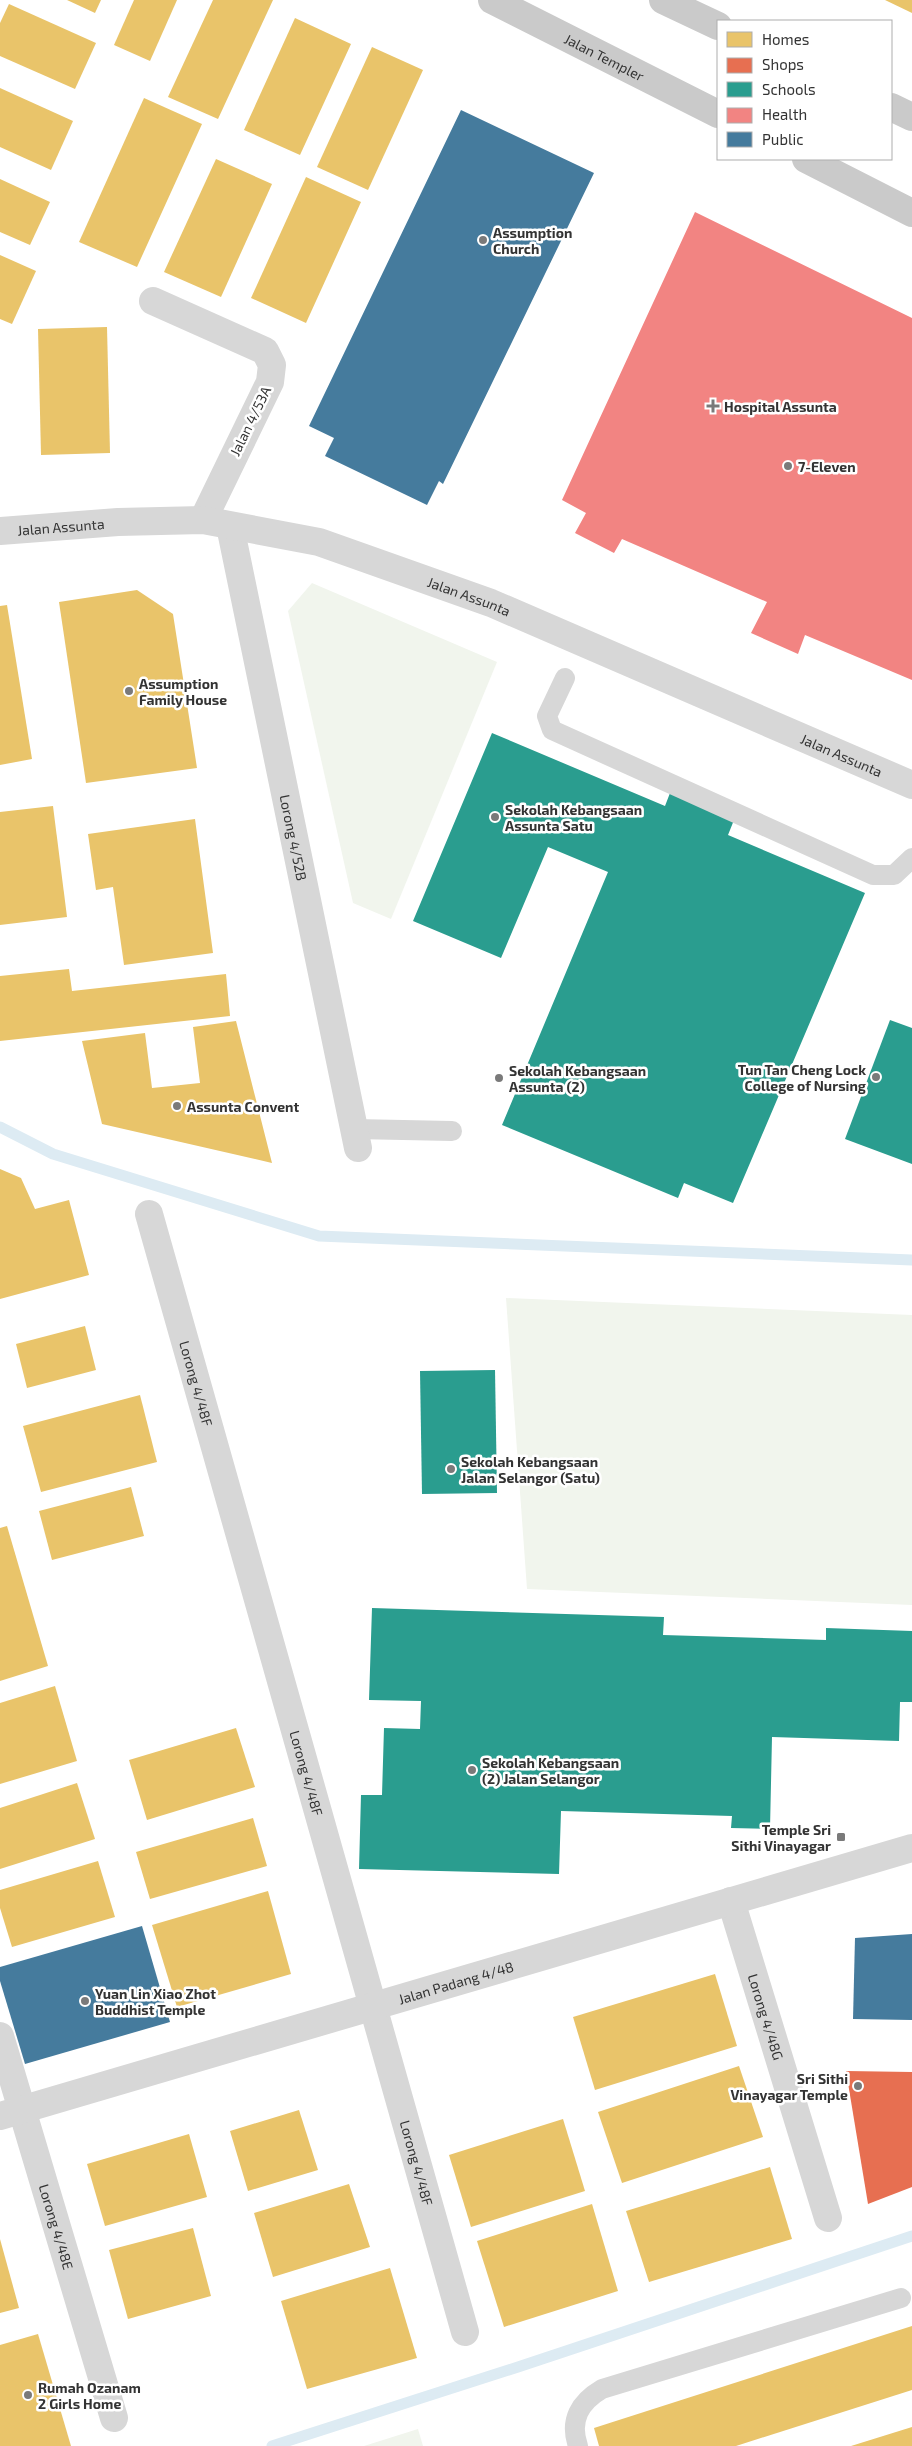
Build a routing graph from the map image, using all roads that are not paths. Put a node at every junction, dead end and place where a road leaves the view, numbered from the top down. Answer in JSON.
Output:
{"nodes":[{"id":1,"x":492,"y":0,"type":"edge"},
{"id":2,"x":663,"y":0,"type":"edge"},
{"id":3,"x":717,"y":26,"type":"edge"},
{"id":4,"x":892,"y":107,"type":"edge"},
{"id":5,"x":717,"y":113,"type":"edge"},
{"id":6,"x":912,"y":117,"type":"edge"},
{"id":7,"x":808,"y":160,"type":"edge"},
{"id":8,"x":912,"y":213,"type":"edge"},
{"id":9,"x":153,"y":301,"type":"dead end"},
{"id":10,"x":203,"y":520,"type":"junction"},
{"id":11,"x":230,"y":526,"type":"junction"},
{"id":12,"x":0,"y":531,"type":"edge"},
{"id":13,"x":565,"y":678,"type":"dead end"},
{"id":14,"x":912,"y":785,"type":"edge"},
{"id":15,"x":912,"y":858,"type":"edge"},
{"id":16,"x":452,"y":1131,"type":"dead end"},
{"id":17,"x":356,"y":1138,"type":"joint"},
{"id":18,"x":149,"y":1214,"type":"dead end"},
{"id":19,"x":912,"y":1848,"type":"edge"},
{"id":20,"x":731,"y":1901,"type":"junction"},
{"id":21,"x":373,"y":2005,"type":"junction"},
{"id":22,"x":0,"y":2036,"type":"edge"},
{"id":23,"x":11,"y":2113,"type":"edge"},
{"id":24,"x":828,"y":2218,"type":"dead end"},
{"id":25,"x":901,"y":2298,"type":"dead end"},
{"id":26,"x":465,"y":2332,"type":"dead end"},
{"id":27,"x":114,"y":2418,"type":"dead end"},
{"id":28,"x":578,"y":2446,"type":"edge"}],
"edges":[{"from":1,"to":5,"type":"main road","name":"Jalan Templer"},
{"from":2,"to":3,"type":"main road"},
{"from":4,"to":6,"type":"main road"},
{"from":7,"to":8,"type":"main road"},
{"from":9,"to":10,"type":"street","name":"Jalan 4/53A"},
{"from":10,"to":11,"type":"street","name":"Jalan Assunta"},
{"from":10,"to":12,"type":"street","name":"Jalan Assunta"},
{"from":11,"to":14,"type":"street","name":"Jalan Assunta"},
{"from":11,"to":17,"type":"street","name":"Lorong 4/52B"},
{"from":13,"to":15,"type":"lane"},
{"from":16,"to":17,"type":"lane"},
{"from":18,"to":21,"type":"street","name":"Lorong 4/48F"},
{"from":19,"to":20,"type":"street","name":"Jalan Padang 4/48"},
{"from":20,"to":21,"type":"street","name":"Jalan Padang 4/48"},
{"from":20,"to":24,"type":"street","name":"Lorong 4/48G"},
{"from":21,"to":23,"type":"street","name":"Jalan Padang 4/48"},
{"from":21,"to":26,"type":"street","name":"Lorong 4/48F"},
{"from":22,"to":23,"type":"street","name":"Lorong 4/48E"},
{"from":23,"to":27,"type":"street","name":"Lorong 4/48E"},
{"from":25,"to":28,"type":"lane"}]}
